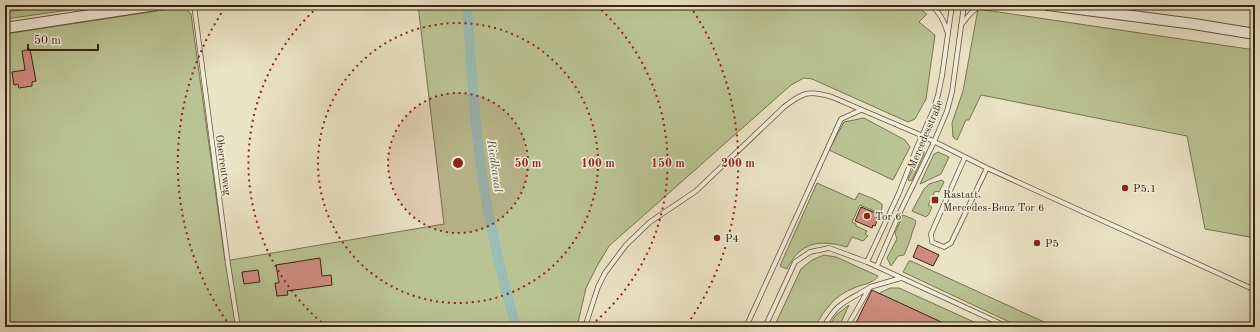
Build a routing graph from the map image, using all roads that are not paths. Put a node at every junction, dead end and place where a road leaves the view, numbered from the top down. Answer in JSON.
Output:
{"nodes":[{"id":1,"x":156,"y":5,"type":"edge"},
{"id":2,"x":194,"y":5,"type":"edge"},
{"id":3,"x":931,"y":5,"type":"edge"},
{"id":4,"x":952,"y":5,"type":"edge"},
{"id":5,"x":964,"y":5,"type":"edge"},
{"id":6,"x":980,"y":5,"type":"edge"},
{"id":7,"x":1048,"y":5,"type":"edge"},
{"id":8,"x":961,"y":25,"type":"junction"},
{"id":9,"x":5,"y":28,"type":"edge"},
{"id":10,"x":948,"y":33,"type":"junction"},
{"id":11,"x":1255,"y":34,"type":"edge"},
{"id":12,"x":861,"y":110,"type":"junction"},
{"id":13,"x":923,"y":136,"type":"junction"},
{"id":14,"x":934,"y":142,"type":"junction"},
{"id":15,"x":965,"y":157,"type":"junction"},
{"id":16,"x":987,"y":168,"type":"junction"},
{"id":17,"x":867,"y":262,"type":"junction"},
{"id":18,"x":876,"y":266,"type":"junction"},
{"id":19,"x":902,"y":278,"type":"junction"},
{"id":20,"x":870,"y":287,"type":"junction"},
{"id":21,"x":1255,"y":290,"type":"edge"},
{"id":22,"x":238,"y":327,"type":"edge"},
{"id":23,"x":586,"y":327,"type":"edge"},
{"id":24,"x":746,"y":327,"type":"edge"},
{"id":25,"x":765,"y":327,"type":"edge"},
{"id":26,"x":824,"y":327,"type":"edge"},
{"id":27,"x":847,"y":327,"type":"edge"},
{"id":28,"x":1008,"y":327,"type":"edge"}],
"edges":[{"from":1,"to":9,"type":"street"},
{"from":2,"to":22,"type":"lane","name":"Oberreutweg"},
{"from":3,"to":10,"type":"lane"},
{"from":4,"to":10,"type":"lane","name":"Mercedesstraße"},
{"from":5,"to":8,"type":"lane","name":"Mercedesstraße"},
{"from":6,"to":8,"type":"lane"},
{"from":7,"to":11,"type":"street"},
{"from":8,"to":14,"type":"lane","name":"Mercedesstraße"},
{"from":10,"to":13,"type":"lane","name":"Mercedesstraße"},
{"from":12,"to":13,"type":"lane"},
{"from":12,"to":23,"type":"lane"},
{"from":12,"to":24,"type":"lane"},
{"from":13,"to":14,"type":"lane"},
{"from":13,"to":17,"type":"lane","name":"Mercedesstraße"},
{"from":14,"to":15,"type":"lane"},
{"from":14,"to":18,"type":"lane","name":"Mercedesstraße"},
{"from":15,"to":16,"type":"lane"},
{"from":15,"to":16,"type":"lane"},
{"from":16,"to":21,"type":"lane"},
{"from":17,"to":18,"type":"lane"},
{"from":17,"to":25,"type":"lane"},
{"from":18,"to":19,"type":"lane"},
{"from":19,"to":20,"type":"lane"},
{"from":19,"to":28,"type":"lane"},
{"from":20,"to":26,"type":"lane"},
{"from":20,"to":27,"type":"lane"}]}
